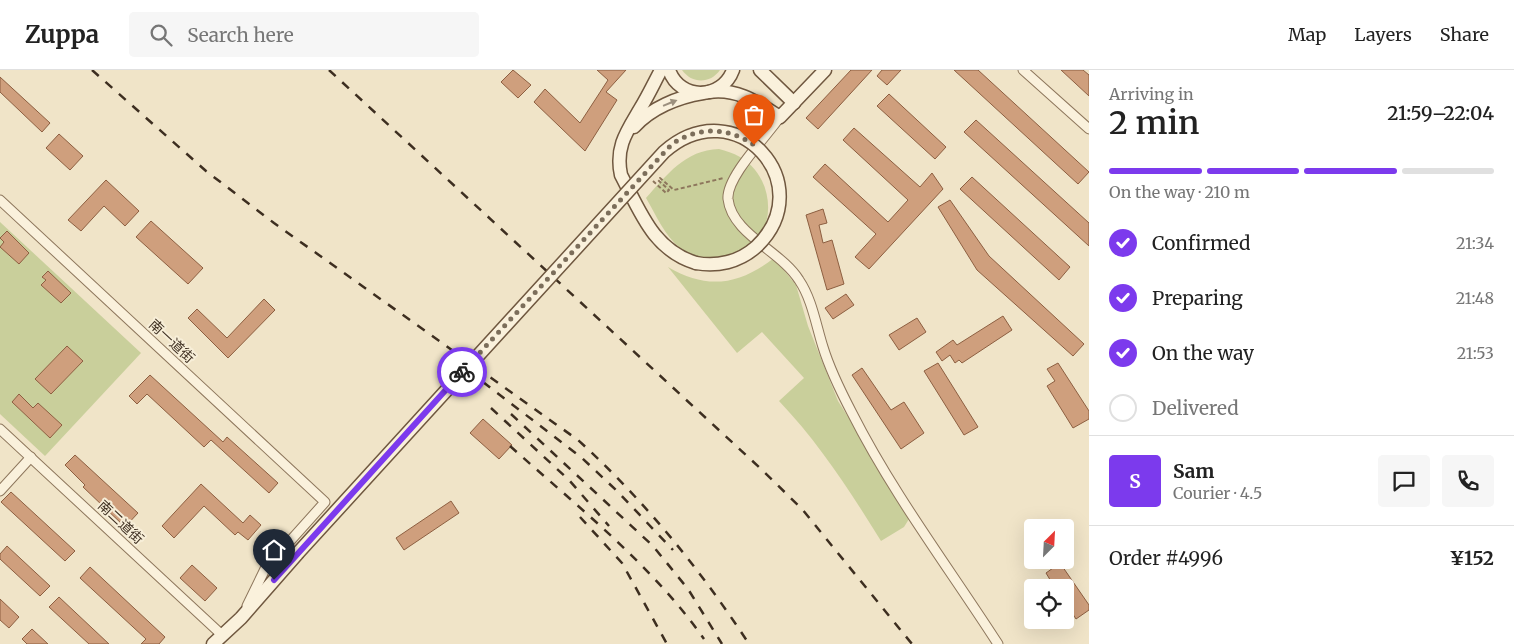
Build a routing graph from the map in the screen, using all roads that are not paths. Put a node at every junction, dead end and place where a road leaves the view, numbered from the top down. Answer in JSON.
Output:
{"nodes":[{"id":1,"x":661,"y":70,"type":"edge"},
{"id":2,"x":669,"y":70,"type":"edge"},
{"id":3,"x":733,"y":70,"type":"edge"},
{"id":4,"x":760,"y":70,"type":"edge"},
{"id":5,"x":825,"y":70,"type":"edge"},
{"id":6,"x":1023,"y":70,"type":"edge"},
{"id":7,"x":706,"y":93,"type":"junction"},
{"id":8,"x":794,"y":103,"type":"junction"},
{"id":9,"x":780,"y":118,"type":"junction"},
{"id":10,"x":1089,"y":129,"type":"edge"},
{"id":11,"x":621,"y":145,"type":"junction"},
{"id":12,"x":0,"y":200,"type":"edge"},
{"id":13,"x":0,"y":429,"type":"edge"},
{"id":14,"x":31,"y":457,"type":"junction"},
{"id":15,"x":0,"y":491,"type":"edge"},
{"id":16,"x":241,"y":618,"type":"junction"},
{"id":17,"x":218,"y":640,"type":"edge"},
{"id":18,"x":998,"y":644,"type":"edge"}],
"edges":[{"from":1,"to":11,"type":"main road"},
{"from":2,"to":7,"type":"main road"},
{"from":3,"to":7,"type":"main road"},
{"from":4,"to":8,"type":"main road"},
{"from":5,"to":8,"type":"main road"},
{"from":6,"to":10,"type":"street"},
{"from":7,"to":9,"type":"main road"},
{"from":11,"to":7,"type":"main road","one_way":true},
{"from":8,"to":9,"type":"main road"},
{"from":9,"to":18,"type":"street"},
{"from":11,"to":16,"type":"main road","bridge":true},
{"from":12,"to":16,"type":"street","name":"南一道街"},
{"from":13,"to":14,"type":"street","name":"南二道街"},
{"from":14,"to":15,"type":"street"},
{"from":14,"to":17,"type":"street","name":"南二道街"},
{"from":16,"to":17,"type":"main road"}]}
